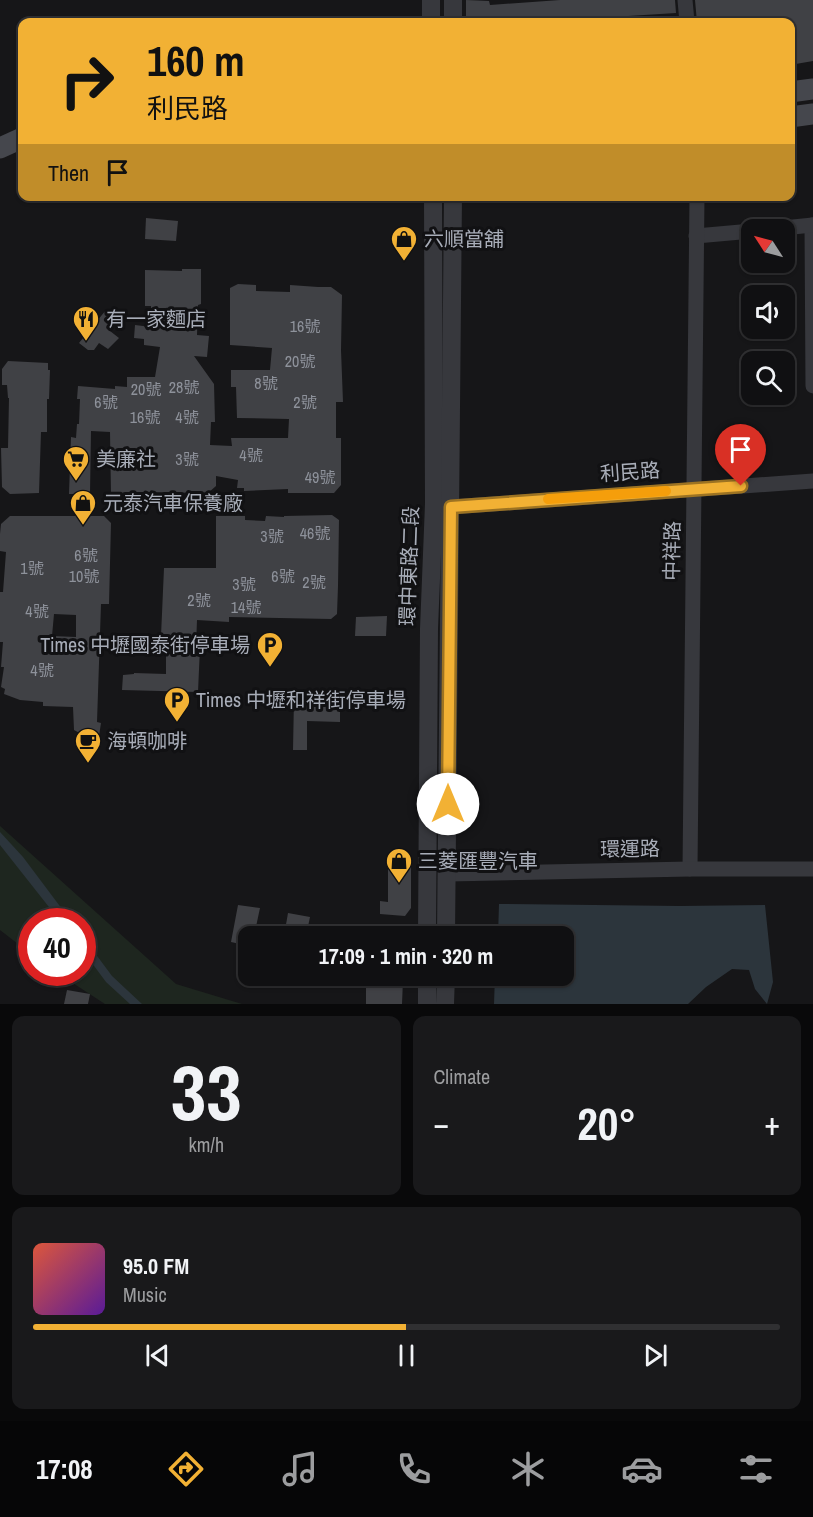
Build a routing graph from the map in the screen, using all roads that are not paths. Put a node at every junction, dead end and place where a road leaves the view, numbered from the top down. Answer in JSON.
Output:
{"nodes":[{"id":1,"x":431,"y":0,"type":"edge"},
{"id":2,"x":453,"y":0,"type":"edge"},
{"id":3,"x":685,"y":0,"type":"edge"},
{"id":4,"x":432,"y":18,"type":"edge"},
{"id":5,"x":453,"y":18,"type":"edge"},
{"id":6,"x":687,"y":18,"type":"edge"},
{"id":7,"x":813,"y":89,"type":"edge"},
{"id":8,"x":795,"y":91,"type":"edge"},
{"id":9,"x":813,"y":114,"type":"edge"},
{"id":10,"x":795,"y":116,"type":"edge"},
{"id":11,"x":18,"y":140,"type":"edge"},
{"id":12,"x":0,"y":148,"type":"edge"},
{"id":13,"x":433,"y":201,"type":"edge"},
{"id":14,"x":453,"y":201,"type":"edge"},
{"id":15,"x":697,"y":201,"type":"edge"},
{"id":16,"x":812,"y":225,"type":"edge"},
{"id":17,"x":795,"y":227,"type":"edge"},
{"id":18,"x":741,"y":232,"type":"edge"},
{"id":19,"x":696,"y":236,"type":"junction"},
{"id":20,"x":813,"y":386,"type":"edge"},
{"id":21,"x":813,"y":481,"type":"edge"},
{"id":22,"x":694,"y":489,"type":"junction"},
{"id":23,"x":451,"y":507,"type":"junction"},
{"id":24,"x":690,"y":869,"type":"junction"},
{"id":25,"x":813,"y":869,"type":"edge"},
{"id":26,"x":448,"y":874,"type":"junction"},
{"id":27,"x":427,"y":926,"type":"edge"},
{"id":28,"x":446,"y":926,"type":"edge"},
{"id":29,"x":427,"y":986,"type":"edge"},
{"id":30,"x":446,"y":986,"type":"edge"},
{"id":31,"x":427,"y":1004,"type":"edge"},
{"id":32,"x":445,"y":1004,"type":"edge"}],
"edges":[{"from":1,"to":4,"type":"street"},
{"from":2,"to":5,"type":"street"},
{"from":3,"to":6,"type":"street"},
{"from":7,"to":8,"type":"main road"},
{"from":9,"to":10,"type":"main road"},
{"from":11,"to":12,"type":"main road"},
{"from":13,"to":27,"type":"street","name":"環中東路二段"},
{"from":14,"to":23,"type":"street","name":"環中東路二段"},
{"from":15,"to":19,"type":"street","name":"中祥路"},
{"from":16,"to":17,"type":"street"},
{"from":16,"to":20,"type":"street"},
{"from":18,"to":19,"type":"street"},
{"from":19,"to":22,"type":"street","name":"中祥路"},
{"from":21,"to":22,"type":"street","name":"利民路"},
{"from":22,"to":23,"type":"street","name":"利民路"},
{"from":22,"to":24,"type":"street","name":"中祥路"},
{"from":23,"to":26,"type":"street","name":"環中東路二段"},
{"from":24,"to":25,"type":"street","name":"環運路"},
{"from":24,"to":26,"type":"street","name":"環運路"},
{"from":26,"to":28,"type":"street","name":"環中東路二段"},
{"from":29,"to":31,"type":"street"},
{"from":30,"to":32,"type":"street"}]}
